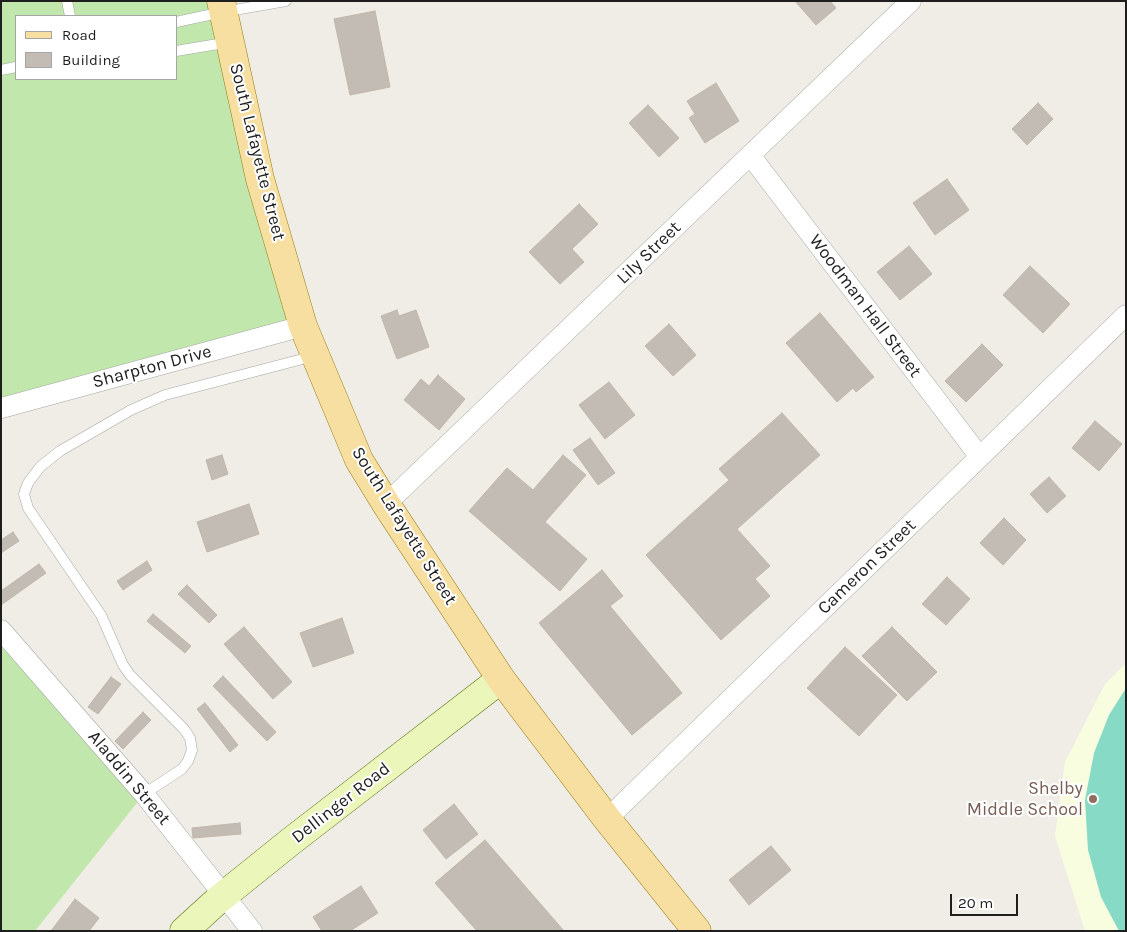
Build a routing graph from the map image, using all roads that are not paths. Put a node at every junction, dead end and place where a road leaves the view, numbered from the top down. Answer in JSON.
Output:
{"nodes":[{"id":1,"x":67,"y":1,"type":"edge"},
{"id":2,"x":286,"y":1,"type":"edge"},
{"id":3,"x":911,"y":1,"type":"edge"},
{"id":4,"x":222,"y":6,"type":"edge"},
{"id":5,"x":70,"y":15,"type":"edge"},
{"id":6,"x":178,"y":21,"type":"edge"},
{"id":7,"x":230,"y":42,"type":"junction"},
{"id":8,"x":178,"y":51,"type":"edge"},
{"id":9,"x":15,"y":67,"type":"edge"},
{"id":10,"x":1,"y":70,"type":"edge"},
{"id":11,"x":750,"y":155,"type":"junction"},
{"id":12,"x":1126,"y":314,"type":"edge"},
{"id":13,"x":303,"y":326,"type":"junction"},
{"id":14,"x":314,"y":355,"type":"junction"},
{"id":15,"x":1,"y":408,"type":"edge"},
{"id":16,"x":980,"y":457,"type":"junction"},
{"id":17,"x":386,"y":504,"type":"junction"},
{"id":18,"x":1,"y":630,"type":"edge"},
{"id":19,"x":501,"y":679,"type":"junction"},
{"id":20,"x":144,"y":794,"type":"junction"},
{"id":21,"x":607,"y":820,"type":"junction"},
{"id":22,"x":224,"y":895,"type":"junction"},
{"id":23,"x":184,"y":931,"type":"edge"},
{"id":24,"x":252,"y":931,"type":"edge"},
{"id":25,"x":697,"y":931,"type":"edge"}],
"edges":[{"from":1,"to":5,"type":"lane"},
{"from":2,"to":4,"type":"lane"},
{"from":3,"to":11,"type":"street","name":"Lily Street"},
{"from":4,"to":6,"type":"lane"},
{"from":4,"to":7,"type":"main road","name":"South Lafayette Street"},
{"from":7,"to":8,"type":"lane"},
{"from":7,"to":13,"type":"main road","name":"South Lafayette Street"},
{"from":9,"to":10,"type":"lane"},
{"from":11,"to":16,"type":"street","name":"Woodman Hall Street"},
{"from":11,"to":17,"type":"street","name":"Lily Street"},
{"from":12,"to":16,"type":"street","name":"Cameron Street"},
{"from":13,"to":14,"type":"main road","name":"South Lafayette Street"},
{"from":13,"to":15,"type":"street","name":"Sharpton Drive"},
{"from":14,"to":17,"type":"main road","name":"South Lafayette Street"},
{"from":14,"to":20,"type":"lane"},
{"from":16,"to":21,"type":"street","name":"Cameron Street"},
{"from":17,"to":19,"type":"main road","name":"South Lafayette Street"},
{"from":18,"to":20,"type":"street","name":"Aladdin Street"},
{"from":19,"to":21,"type":"main road","name":"South Lafayette Street"},
{"from":19,"to":22,"type":"street","name":"Dellinger Road"},
{"from":20,"to":22,"type":"street","name":"Aladdin Street"},
{"from":21,"to":25,"type":"main road","name":"South Lafayette Street"},
{"from":22,"to":23,"type":"street","name":"Dellinger Road"},
{"from":22,"to":24,"type":"street","name":"Aladdin Street"}]}
